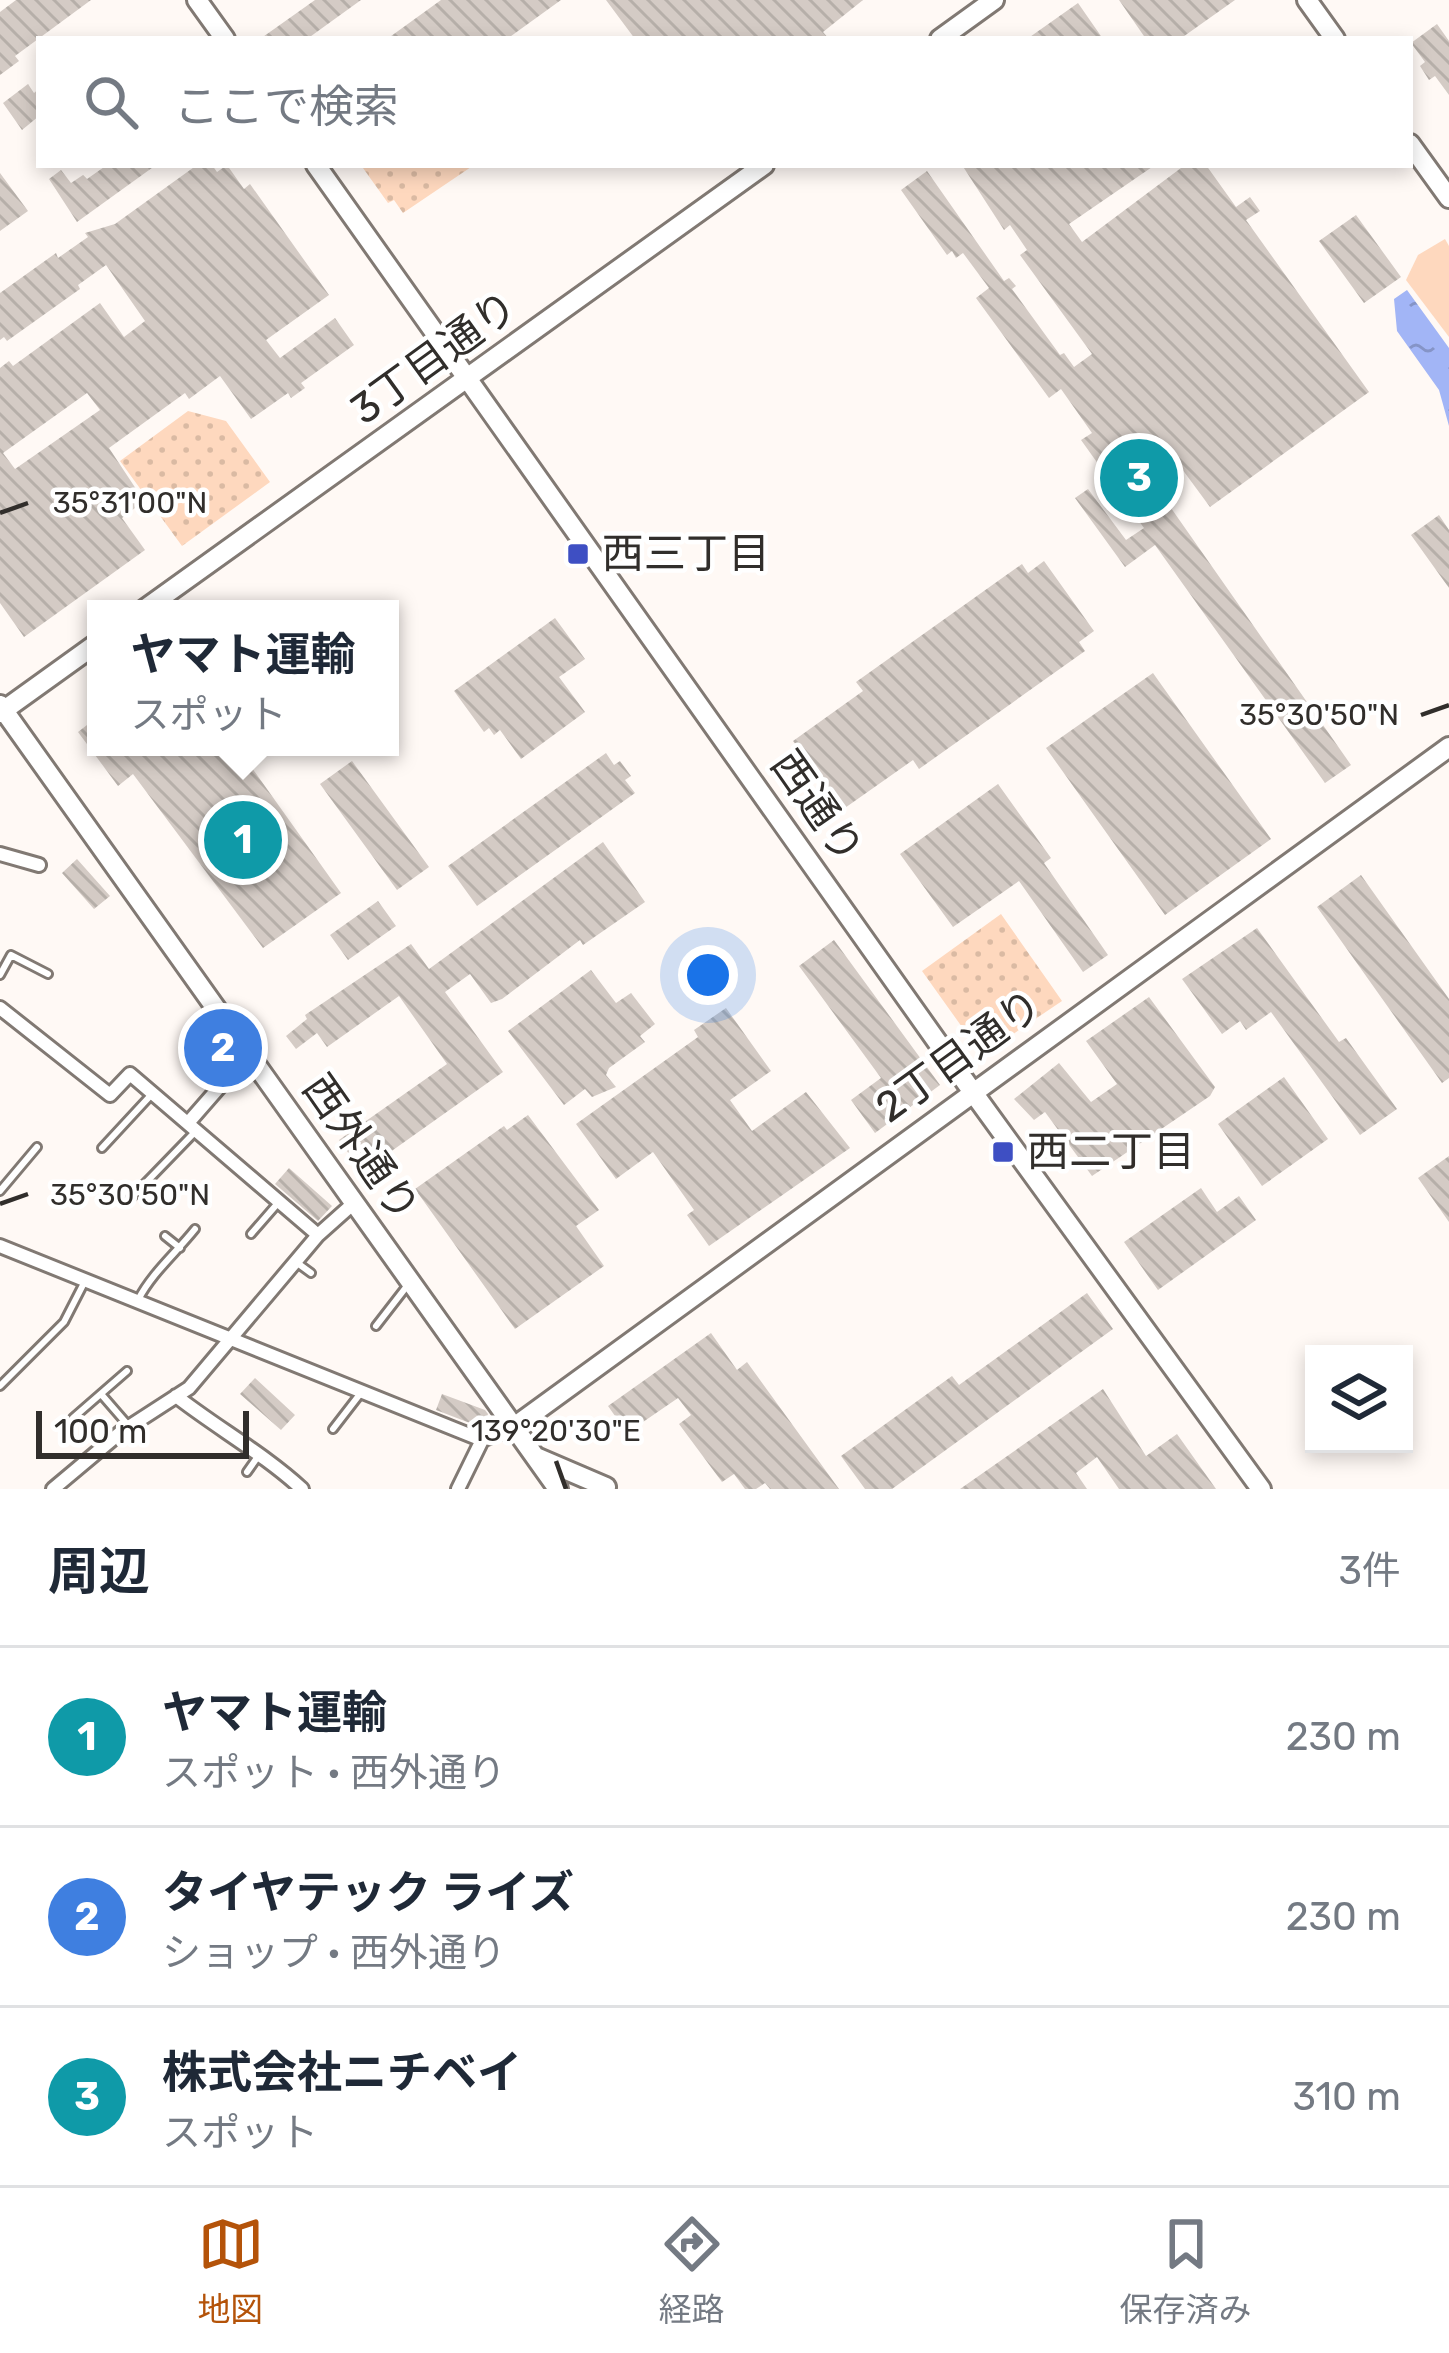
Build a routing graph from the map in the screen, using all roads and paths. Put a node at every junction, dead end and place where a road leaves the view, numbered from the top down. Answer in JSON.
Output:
{"nodes":[{"id":1,"x":197,"y":0,"type":"edge"},
{"id":2,"x":994,"y":0,"type":"edge"},
{"id":3,"x":1306,"y":0,"type":"edge"},
{"id":4,"x":223,"y":36,"type":"edge"},
{"id":5,"x":944,"y":36,"type":"edge"},
{"id":6,"x":1333,"y":36,"type":"edge"},
{"id":7,"x":1413,"y":148,"type":"edge"},
{"id":8,"x":318,"y":168,"type":"edge"},
{"id":9,"x":760,"y":168,"type":"edge"},
{"id":10,"x":1449,"y":198,"type":"edge"},
{"id":11,"x":469,"y":376,"type":"junction"},
{"id":12,"x":158,"y":600,"type":"edge"},
{"id":13,"x":87,"y":650,"type":"edge"},
{"id":14,"x":1,"y":710,"type":"edge"},
{"id":15,"x":1449,"y":747,"type":"edge"},
{"id":16,"x":0,"y":854,"type":"edge"},
{"id":17,"x":39,"y":865,"type":"dead end"},
{"id":18,"x":45,"y":958,"type":"dead end"},
{"id":19,"x":0,"y":976,"type":"edge"},
{"id":20,"x":0,"y":1008,"type":"edge"},
{"id":21,"x":250,"y":1052,"type":"junction"},
{"id":22,"x":972,"y":1091,"type":"junction"},
{"id":23,"x":152,"y":1094,"type":"junction"},
{"id":24,"x":192,"y":1127,"type":"junction"},
{"id":25,"x":116,"y":1133,"type":"junction"},
{"id":26,"x":125,"y":1140,"type":"dead end"},
{"id":27,"x":37,"y":1147,"type":"dead end"},
{"id":28,"x":102,"y":1148,"type":"dead end"},
{"id":29,"x":147,"y":1182,"type":"junction"},
{"id":30,"x":155,"y":1189,"type":"dead end"},
{"id":31,"x":0,"y":1191,"type":"edge"},
{"id":32,"x":130,"y":1199,"type":"dead end"},
{"id":33,"x":355,"y":1202,"type":"junction"},
{"id":34,"x":278,"y":1203,"type":"junction"},
{"id":35,"x":195,"y":1229,"type":"dead end"},
{"id":36,"x":251,"y":1234,"type":"dead end"},
{"id":37,"x":318,"y":1235,"type":"junction"},
{"id":38,"x":165,"y":1236,"type":"dead end"},
{"id":39,"x":0,"y":1246,"type":"edge"},
{"id":40,"x":180,"y":1248,"type":"junction"},
{"id":41,"x":296,"y":1262,"type":"junction"},
{"id":42,"x":311,"y":1273,"type":"dead end"},
{"id":43,"x":86,"y":1280,"type":"junction"},
{"id":44,"x":411,"y":1283,"type":"junction"},
{"id":45,"x":137,"y":1300,"type":"junction"},
{"id":46,"x":376,"y":1326,"type":"dead end"},
{"id":47,"x":231,"y":1339,"type":"junction"},
{"id":48,"x":127,"y":1371,"type":"dead end"},
{"id":49,"x":0,"y":1386,"type":"edge"},
{"id":50,"x":362,"y":1391,"type":"junction"},
{"id":51,"x":101,"y":1394,"type":"junction"},
{"id":52,"x":176,"y":1396,"type":"junction"},
{"id":53,"x":73,"y":1418,"type":"dead end"},
{"id":54,"x":130,"y":1427,"type":"junction"},
{"id":55,"x":514,"y":1427,"type":"junction"},
{"id":56,"x":333,"y":1430,"type":"dead end"},
{"id":57,"x":482,"y":1440,"type":"junction"},
{"id":58,"x":259,"y":1454,"type":"junction"},
{"id":59,"x":536,"y":1457,"type":"junction"},
{"id":60,"x":248,"y":1472,"type":"dead end"},
{"id":61,"x":608,"y":1488,"type":"edge"},
{"id":62,"x":53,"y":1489,"type":"edge"},
{"id":63,"x":302,"y":1489,"type":"edge"},
{"id":64,"x":458,"y":1489,"type":"edge"},
{"id":65,"x":558,"y":1489,"type":"edge"},
{"id":66,"x":1261,"y":1489,"type":"edge"}],
"edges":[{"from":1,"to":4,"type":"street"},
{"from":2,"to":5,"type":"street"},
{"from":3,"to":6,"type":"street"},
{"from":7,"to":10,"type":"street"},
{"from":8,"to":11,"type":"street","name":"西通り"},
{"from":9,"to":11,"type":"street","name":"3丁目通り"},
{"from":11,"to":12,"type":"street","name":"3丁目通り"},
{"from":11,"to":22,"type":"street","name":"西通り"},
{"from":13,"to":14,"type":"street"},
{"from":14,"to":21,"type":"street","name":"西外通り"},
{"from":15,"to":22,"type":"street","name":"2丁目通り"},
{"from":16,"to":17,"type":"street"},
{"from":18,"to":19,"type":"lane"},
{"from":20,"to":23,"type":"street"},
{"from":21,"to":24,"type":"street"},
{"from":21,"to":33,"type":"street","name":"西外通り"},
{"from":22,"to":55,"type":"street","name":"2丁目通り"},
{"from":22,"to":66,"type":"street","name":"西通り"},
{"from":23,"to":24,"type":"street"},
{"from":23,"to":25,"type":"lane"},
{"from":24,"to":29,"type":"lane"},
{"from":24,"to":34,"type":"street"},
{"from":25,"to":26,"type":"lane"},
{"from":25,"to":28,"type":"lane"},
{"from":27,"to":31,"type":"lane"},
{"from":29,"to":30,"type":"lane"},
{"from":29,"to":32,"type":"lane"},
{"from":33,"to":37,"type":"street"},
{"from":33,"to":44,"type":"street","name":"西外通り"},
{"from":34,"to":36,"type":"lane"},
{"from":34,"to":37,"type":"street"},
{"from":35,"to":40,"type":"lane"},
{"from":37,"to":41,"type":"street"},
{"from":38,"to":40,"type":"lane"},
{"from":39,"to":43,"type":"street"},
{"from":40,"to":45,"type":"lane"},
{"from":41,"to":42,"type":"lane"},
{"from":41,"to":47,"type":"street"},
{"from":43,"to":45,"type":"street"},
{"from":43,"to":49,"type":"lane"},
{"from":44,"to":46,"type":"lane"},
{"from":44,"to":55,"type":"street","name":"西外通り"},
{"from":45,"to":47,"type":"street"},
{"from":47,"to":50,"type":"street"},
{"from":47,"to":52,"type":"street"},
{"from":48,"to":51,"type":"lane"},
{"from":50,"to":56,"type":"lane"},
{"from":50,"to":57,"type":"street"},
{"from":51,"to":53,"type":"lane"},
{"from":51,"to":54,"type":"lane"},
{"from":52,"to":54,"type":"street"},
{"from":52,"to":58,"type":"street"},
{"from":54,"to":62,"type":"street"},
{"from":55,"to":57,"type":"street"},
{"from":55,"to":59,"type":"street","name":"西外通り"},
{"from":57,"to":64,"type":"street"},
{"from":58,"to":60,"type":"lane"},
{"from":58,"to":63,"type":"street"},
{"from":59,"to":61,"type":"street"},
{"from":59,"to":65,"type":"street","name":"西外通り"}]}
